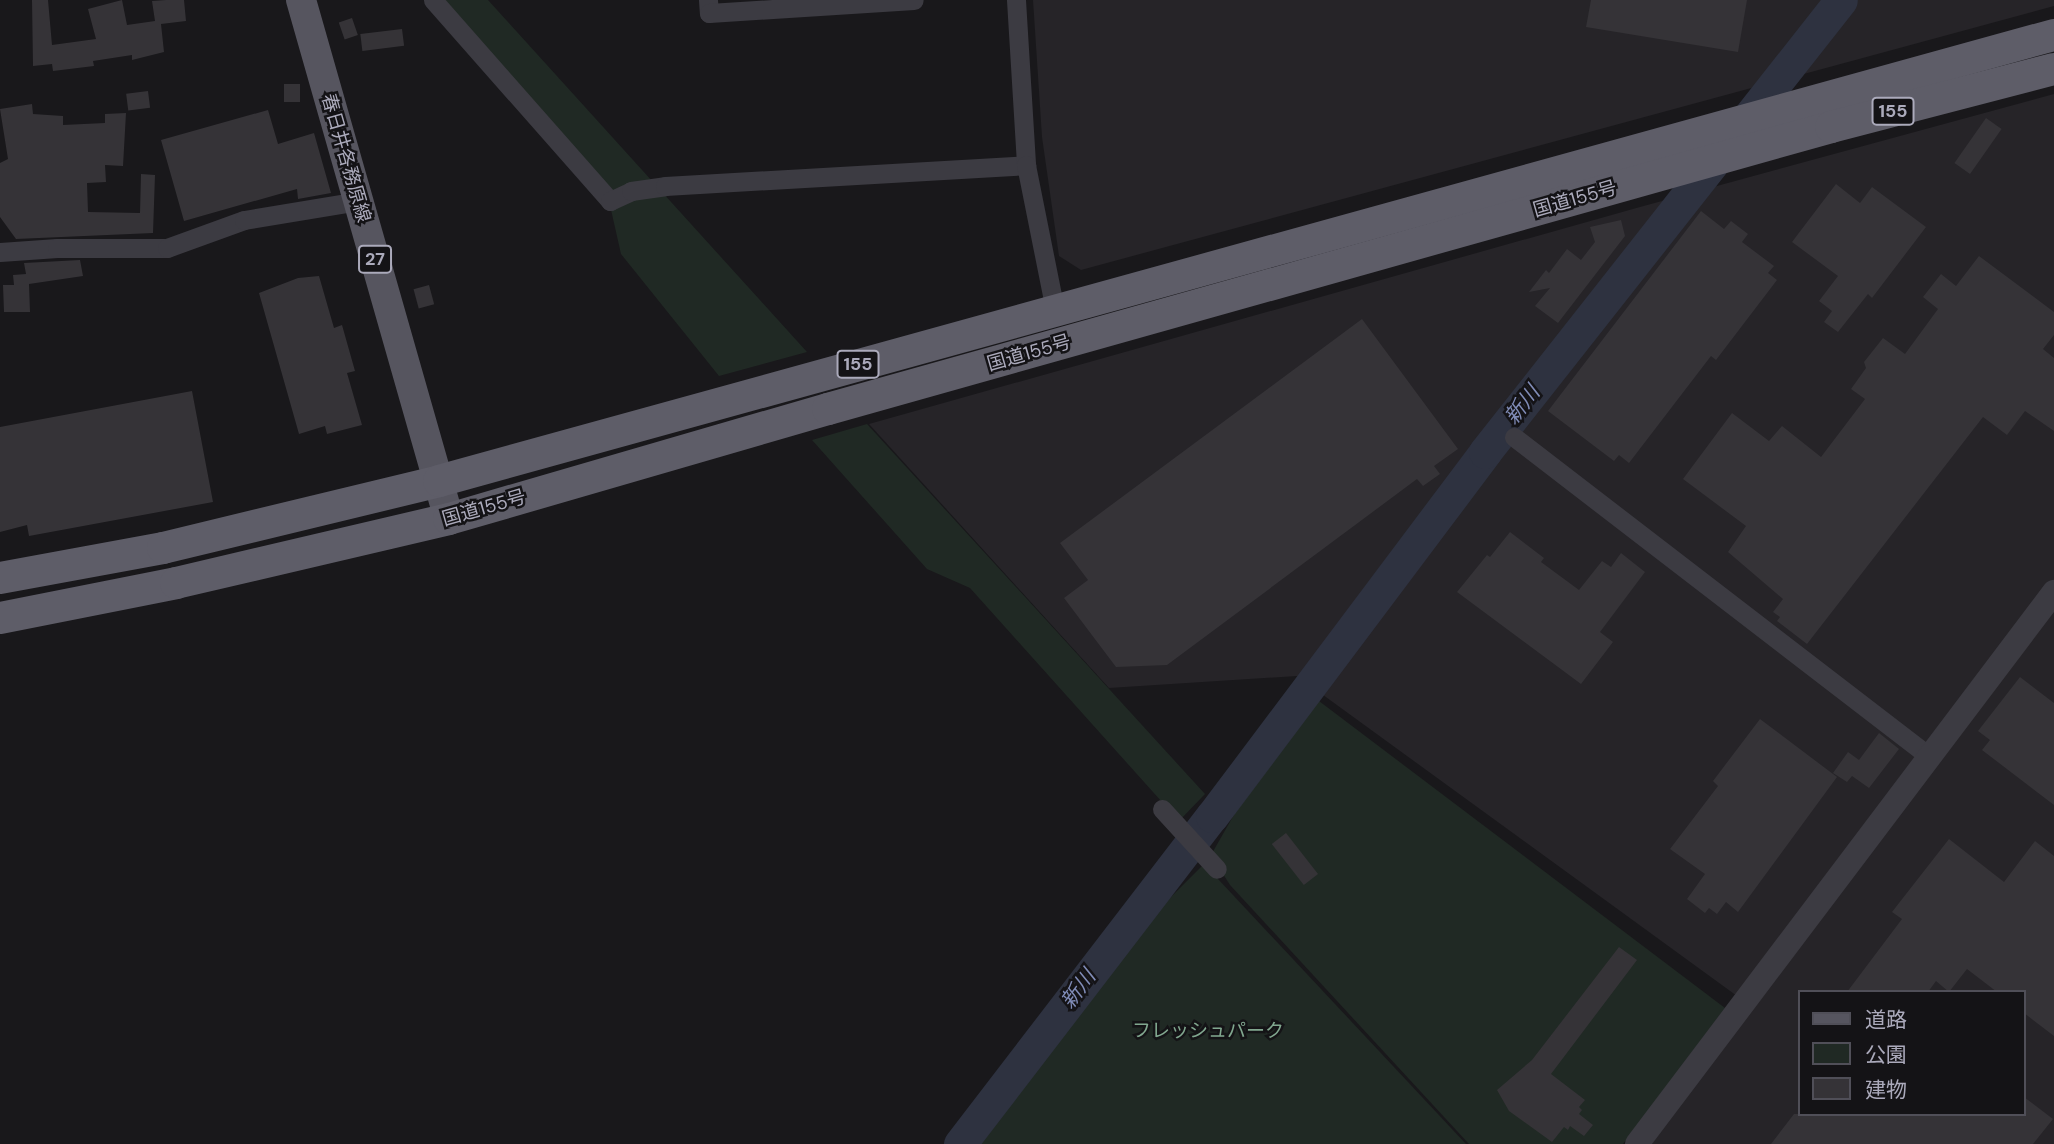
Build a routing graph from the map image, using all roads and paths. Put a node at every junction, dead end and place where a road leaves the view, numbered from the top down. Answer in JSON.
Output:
{"nodes":[{"id":1,"x":301,"y":0,"type":"edge"},
{"id":2,"x":433,"y":0,"type":"edge"},
{"id":3,"x":708,"y":0,"type":"edge"},
{"id":4,"x":914,"y":0,"type":"edge"},
{"id":5,"x":1016,"y":0,"type":"edge"},
{"id":6,"x":2054,"y":35,"type":"edge"},
{"id":7,"x":2054,"y":69,"type":"edge"},
{"id":8,"x":1026,"y":165,"type":"junction"},
{"id":9,"x":359,"y":201,"type":"junction"},
{"id":10,"x":0,"y":252,"type":"edge"},
{"id":11,"x":1055,"y":310,"type":"junction"},
{"id":12,"x":1514,"y":437,"type":"dead end"},
{"id":13,"x":439,"y":481,"type":"junction"},
{"id":14,"x":449,"y":519,"type":"junction"},
{"id":15,"x":0,"y":578,"type":"edge"},
{"id":16,"x":2054,"y":592,"type":"edge"},
{"id":17,"x":0,"y":618,"type":"edge"},
{"id":18,"x":1930,"y":757,"type":"junction"},
{"id":19,"x":1162,"y":809,"type":"dead end"},
{"id":20,"x":1217,"y":869,"type":"dead end"},
{"id":21,"x":1637,"y":1144,"type":"edge"}],
"edges":[{"from":1,"to":9,"type":"main road","name":"春日井各務原線","number":"27"},
{"from":2,"to":8,"type":"street"},
{"from":3,"to":4,"type":"street"},
{"from":5,"to":8,"type":"street"},
{"from":6,"to":11,"type":"highway","name":"国道155号","number":"155"},
{"from":7,"to":14,"type":"highway","name":"国道155号","number":"155"},
{"from":8,"to":11,"type":"street"},
{"from":9,"to":10,"type":"street"},
{"from":9,"to":13,"type":"main road","name":"春日井各務原線","number":"27"},
{"from":11,"to":13,"type":"highway","name":"国道155号","number":"155"},
{"from":12,"to":18,"type":"street"},
{"from":13,"to":14,"type":"main road","name":"春日井各務原線","number":"27"},
{"from":13,"to":15,"type":"highway","name":"国道155号","number":"155"},
{"from":14,"to":17,"type":"highway","name":"国道155号","number":"155"},
{"from":16,"to":18,"type":"street"},
{"from":18,"to":21,"type":"street"},
{"from":19,"to":20,"type":"street"}]}
